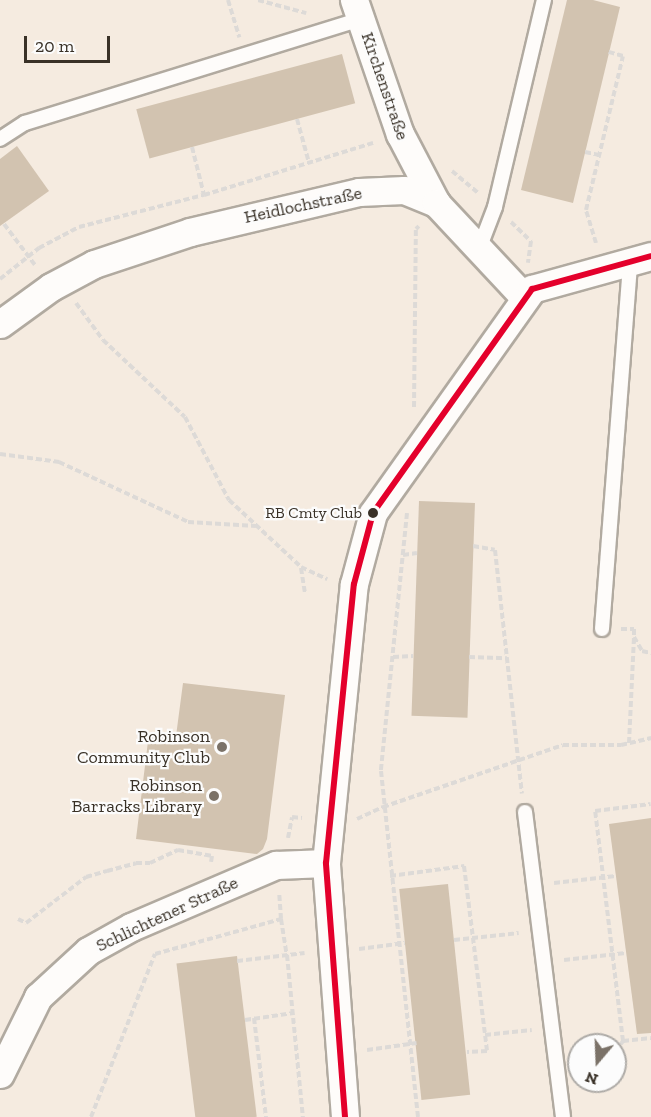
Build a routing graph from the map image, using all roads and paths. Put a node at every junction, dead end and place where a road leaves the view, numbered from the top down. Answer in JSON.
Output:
{"nodes":[{"id":1,"x":228,"y":0,"type":"edge"},
{"id":2,"x":258,"y":0,"type":"edge"},
{"id":3,"x":544,"y":0,"type":"edge"},
{"id":4,"x":353,"y":14,"type":"edge"},
{"id":5,"x":609,"y":52,"type":"dead end"},
{"id":6,"x":244,"y":55,"type":"junction"},
{"id":7,"x":297,"y":119,"type":"dead end"},
{"id":8,"x":0,"y":139,"type":"edge"},
{"id":9,"x":192,"y":147,"type":"dead end"},
{"id":10,"x":585,"y":152,"type":"dead end"},
{"id":11,"x":599,"y":155,"type":"junction"},
{"id":12,"x":309,"y":163,"type":"dead end"},
{"id":13,"x":204,"y":195,"type":"dead end"},
{"id":14,"x":436,"y":203,"type":"junction"},
{"id":15,"x":4,"y":224,"type":"dead end"},
{"id":16,"x":479,"y":249,"type":"junction"},
{"id":17,"x":640,"y":259,"type":"edge"},
{"id":18,"x":603,"y":269,"type":"junction"},
{"id":19,"x":51,"y":287,"type":"junction"},
{"id":20,"x":525,"y":298,"type":"junction"},
{"id":21,"x":0,"y":324,"type":"edge"},
{"id":22,"x":0,"y":454,"type":"edge"},
{"id":23,"x":257,"y":526,"type":"junction"},
{"id":24,"x":473,"y":546,"type":"dead end"},
{"id":25,"x":417,"y":554,"type":"dead end"},
{"id":26,"x":403,"y":555,"type":"dead end"},
{"id":27,"x":301,"y":567,"type":"junction"},
{"id":28,"x":354,"y":584,"type":"junction"},
{"id":29,"x":305,"y":593,"type":"dead end"},
{"id":30,"x":602,"y":629,"type":"joint"},
{"id":31,"x":634,"y":637,"type":"junction"},
{"id":32,"x":651,"y":652,"type":"edge"},
{"id":33,"x":413,"y":656,"type":"dead end"},
{"id":34,"x":392,"y":657,"type":"dead end"},
{"id":35,"x":468,"y":657,"type":"dead end"},
{"id":36,"x":507,"y":658,"type":"junction"},
{"id":37,"x":629,"y":743,"type":"dead end"},
{"id":38,"x":651,"y":804,"type":"edge"},
{"id":39,"x":525,"y":812,"type":"joint"},
{"id":40,"x":178,"y":850,"type":"dead end"},
{"id":41,"x":327,"y":863,"type":"junction"},
{"id":42,"x":616,"y":876,"type":"dead end"},
{"id":43,"x":603,"y":877,"type":"junction"},
{"id":44,"x":535,"y":885,"type":"junction"},
{"id":45,"x":18,"y":919,"type":"dead end"},
{"id":46,"x":281,"y":919,"type":"dead end"},
{"id":47,"x":540,"y":930,"type":"junction"},
{"id":48,"x":473,"y":938,"type":"junction"},
{"id":49,"x":454,"y":940,"type":"dead end"},
{"id":50,"x":405,"y":943,"type":"dead end"},
{"id":51,"x":399,"y":944,"type":"junction"},
{"id":52,"x":333,"y":951,"type":"junction"},
{"id":53,"x":626,"y":953,"type":"dead end"},
{"id":54,"x":613,"y":955,"type":"junction"},
{"id":55,"x":287,"y":956,"type":"junction"},
{"id":56,"x":237,"y":961,"type":"dead end"},
{"id":57,"x":544,"y":962,"type":"junction"},
{"id":58,"x":293,"y":1013,"type":"junction"},
{"id":59,"x":254,"y":1018,"type":"junction"},
{"id":60,"x":244,"y":1020,"type":"dead end"},
{"id":61,"x":552,"y":1028,"type":"junction"},
{"id":62,"x":622,"y":1033,"type":"edge"},
{"id":63,"x":485,"y":1035,"type":"junction"},
{"id":64,"x":651,"y":1038,"type":"edge"},
{"id":65,"x":627,"y":1041,"type":"edge"},
{"id":66,"x":417,"y":1043,"type":"dead end"},
{"id":67,"x":410,"y":1044,"type":"junction"},
{"id":68,"x":467,"y":1052,"type":"dead end"},
{"id":69,"x":341,"y":1053,"type":"junction"},
{"id":70,"x":0,"y":1074,"type":"edge"},
{"id":71,"x":266,"y":1117,"type":"edge"},
{"id":72,"x":303,"y":1117,"type":"edge"},
{"id":73,"x":345,"y":1117,"type":"edge"},
{"id":74,"x":418,"y":1117,"type":"edge"},
{"id":75,"x":563,"y":1117,"type":"edge"}],
"edges":[{"from":1,"to":6,"type":"path"},
{"from":2,"to":4,"type":"path"},
{"from":3,"to":16,"type":"lane"},
{"from":4,"to":6,"type":"lane"},
{"from":4,"to":14,"type":"street","name":"Kirchenstraße"},
{"from":5,"to":11,"type":"path"},
{"from":6,"to":8,"type":"lane"},
{"from":7,"to":12,"type":"path"},
{"from":9,"to":13,"type":"path"},
{"from":10,"to":11,"type":"path"},
{"from":11,"to":18,"type":"path"},
{"from":14,"to":16,"type":"street","name":"Heidlochstraße"},
{"from":14,"to":19,"type":"street","name":"Heidlochstraße"},
{"from":15,"to":19,"type":"path"},
{"from":16,"to":20,"type":"street","name":"Heidlochstraße"},
{"from":17,"to":18,"type":"street"},
{"from":17,"to":30,"type":"lane"},
{"from":18,"to":20,"type":"street"},
{"from":19,"to":21,"type":"street","name":"Heidlochstraße"},
{"from":19,"to":23,"type":"path"},
{"from":20,"to":28,"type":"street"},
{"from":22,"to":23,"type":"path"},
{"from":23,"to":27,"type":"path"},
{"from":24,"to":36,"type":"path"},
{"from":25,"to":26,"type":"path"},
{"from":27,"to":28,"type":"path"},
{"from":27,"to":29,"type":"path"},
{"from":28,"to":41,"type":"street"},
{"from":30,"to":31,"type":"path"},
{"from":31,"to":32,"type":"path"},
{"from":31,"to":37,"type":"path"},
{"from":33,"to":34,"type":"path"},
{"from":35,"to":36,"type":"path"},
{"from":36,"to":39,"type":"path"},
{"from":38,"to":43,"type":"path"},
{"from":39,"to":44,"type":"lane"},
{"from":40,"to":45,"type":"path"},
{"from":41,"to":52,"type":"street"},
{"from":41,"to":70,"type":"street","name":"Schlichtener Straße"},
{"from":42,"to":43,"type":"path"},
{"from":43,"to":44,"type":"path"},
{"from":43,"to":54,"type":"path"},
{"from":44,"to":47,"type":"lane"},
{"from":46,"to":55,"type":"path"},
{"from":47,"to":48,"type":"path"},
{"from":47,"to":57,"type":"lane"},
{"from":48,"to":49,"type":"path"},
{"from":48,"to":51,"type":"path"},
{"from":48,"to":63,"type":"path"},
{"from":50,"to":51,"type":"path"},
{"from":51,"to":52,"type":"path"},
{"from":51,"to":67,"type":"path"},
{"from":52,"to":55,"type":"path"},
{"from":52,"to":69,"type":"street"},
{"from":53,"to":54,"type":"path"},
{"from":54,"to":57,"type":"path"},
{"from":54,"to":62,"type":"path"},
{"from":55,"to":56,"type":"path"},
{"from":55,"to":58,"type":"path"},
{"from":57,"to":61,"type":"lane"},
{"from":58,"to":59,"type":"path"},
{"from":58,"to":72,"type":"path"},
{"from":59,"to":60,"type":"path"},
{"from":59,"to":71,"type":"path"},
{"from":61,"to":63,"type":"path"},
{"from":61,"to":75,"type":"lane"},
{"from":63,"to":68,"type":"path"},
{"from":64,"to":65,"type":"path"},
{"from":66,"to":67,"type":"path"},
{"from":67,"to":69,"type":"path"},
{"from":67,"to":74,"type":"path"},
{"from":69,"to":73,"type":"street"}]}
